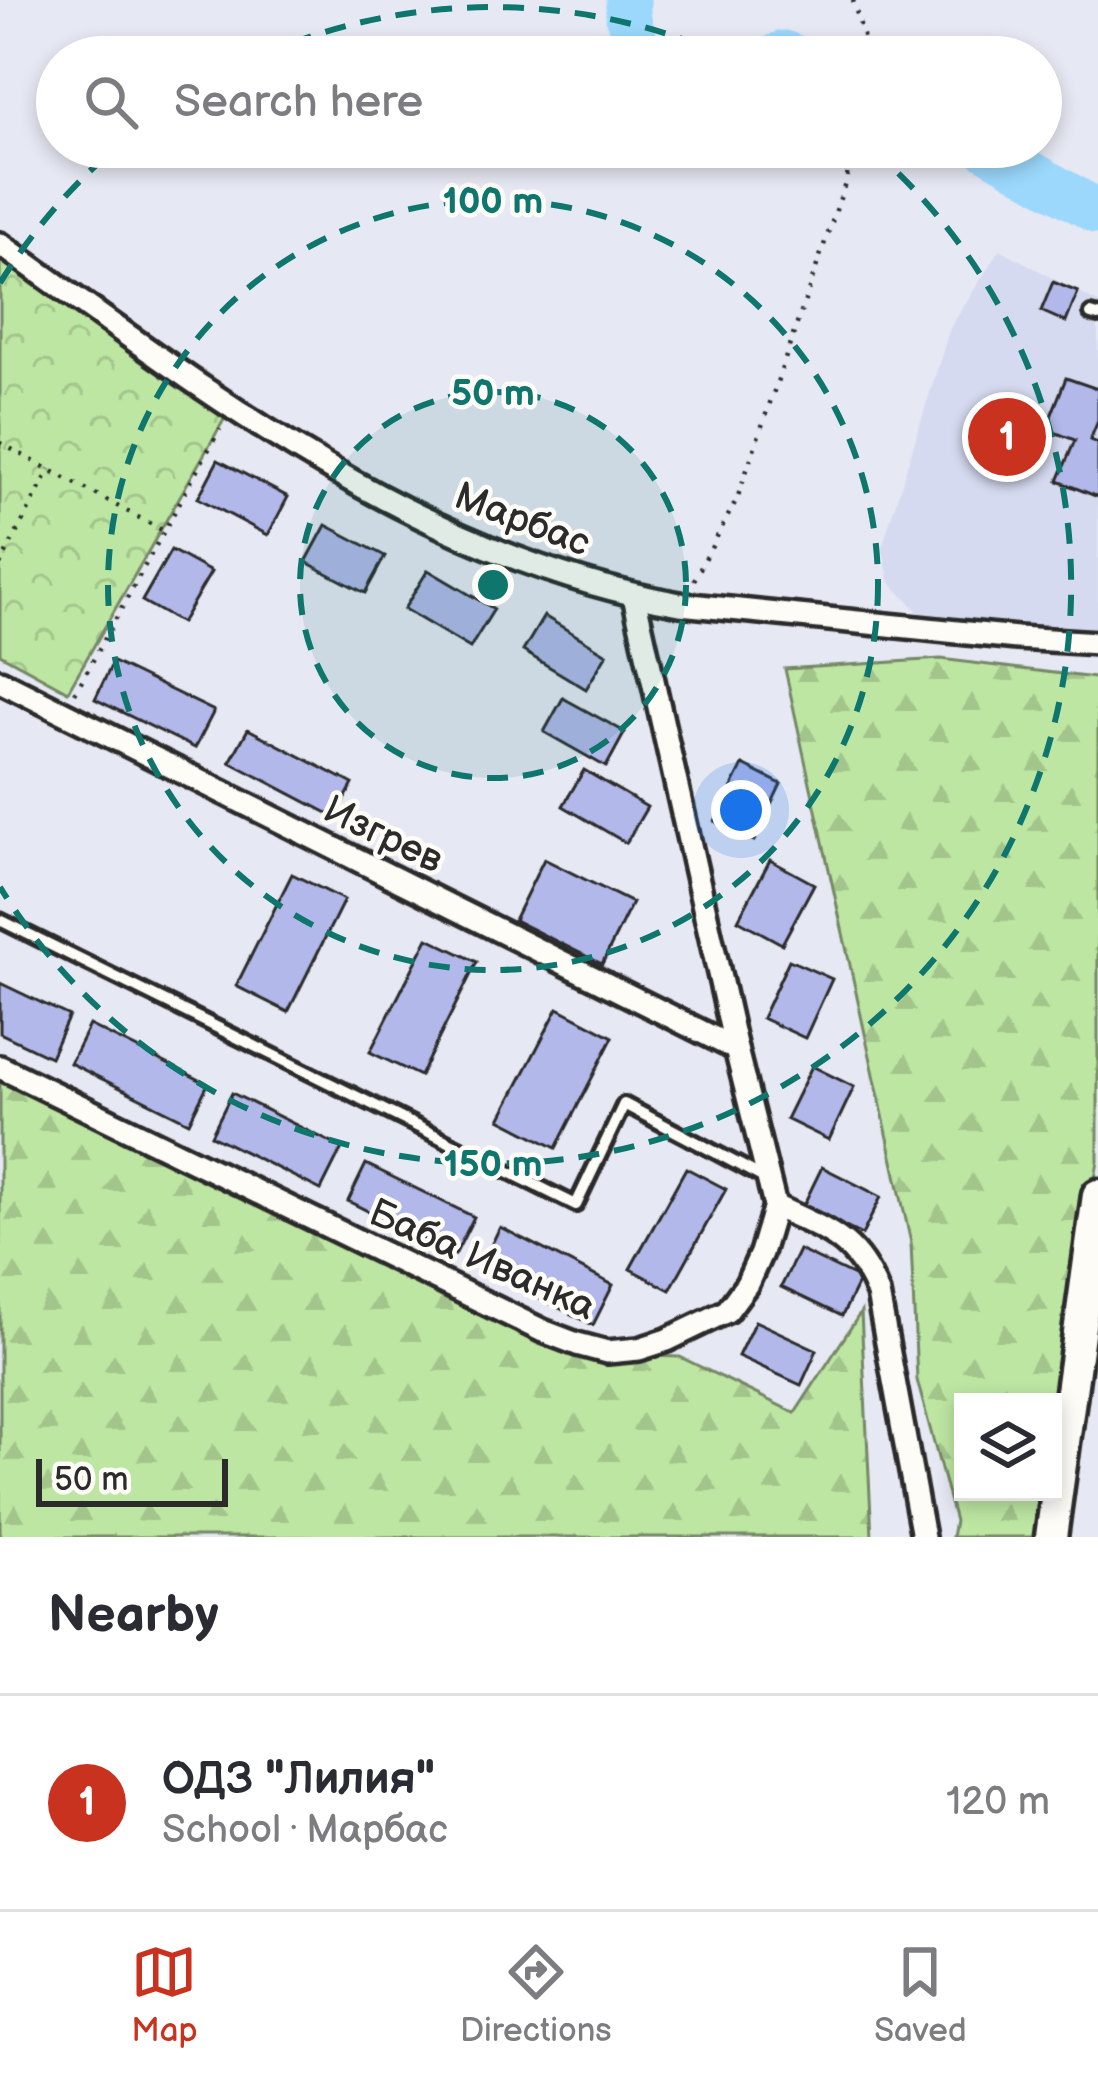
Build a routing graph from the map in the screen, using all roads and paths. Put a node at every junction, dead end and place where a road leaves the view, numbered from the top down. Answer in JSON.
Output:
{"nodes":[{"id":1,"x":853,"y":0,"type":"edge"},
{"id":2,"x":863,"y":36,"type":"edge"},
{"id":3,"x":848,"y":168,"type":"edge"},
{"id":4,"x":0,"y":244,"type":"edge"},
{"id":5,"x":231,"y":409,"type":"junction"},
{"id":6,"x":0,"y":443,"type":"edge"},
{"id":7,"x":50,"y":469,"type":"junction"},
{"id":8,"x":162,"y":530,"type":"junction"},
{"id":9,"x":0,"y":565,"type":"edge"},
{"id":10,"x":634,"y":596,"type":"junction"},
{"id":11,"x":680,"y":604,"type":"junction"},
{"id":12,"x":1098,"y":643,"type":"edge"},
{"id":13,"x":2,"y":687,"type":"edge"},
{"id":14,"x":64,"y":714,"type":"junction"},
{"id":15,"x":0,"y":920,"type":"edge"},
{"id":16,"x":736,"y":1049,"type":"junction"},
{"id":17,"x":0,"y":1067,"type":"edge"},
{"id":18,"x":769,"y":1181,"type":"junction"},
{"id":19,"x":1098,"y":1195,"type":"edge"},
{"id":20,"x":775,"y":1206,"type":"junction"},
{"id":21,"x":923,"y":1537,"type":"edge"},
{"id":22,"x":1051,"y":1537,"type":"edge"}],
"edges":[{"from":1,"to":2,"type":"path"},
{"from":3,"to":11,"type":"path"},
{"from":4,"to":5,"type":"street","name":"Марбас"},
{"from":5,"to":8,"type":"path"},
{"from":5,"to":10,"type":"street","name":"Марбас"},
{"from":6,"to":7,"type":"path"},
{"from":7,"to":8,"type":"path"},
{"from":7,"to":9,"type":"path"},
{"from":8,"to":14,"type":"path"},
{"from":10,"to":11,"type":"street","name":"Марбас"},
{"from":10,"to":16,"type":"street"},
{"from":11,"to":12,"type":"street","name":"Марбас"},
{"from":13,"to":14,"type":"street","name":"Изгрев"},
{"from":14,"to":16,"type":"street","name":"Изгрев"},
{"from":15,"to":18,"type":"lane"},
{"from":16,"to":18,"type":"street"},
{"from":17,"to":20,"type":"street","name":"Баба Иванка"},
{"from":18,"to":20,"type":"street"},
{"from":19,"to":22,"type":"street"},
{"from":20,"to":21,"type":"street"}]}
